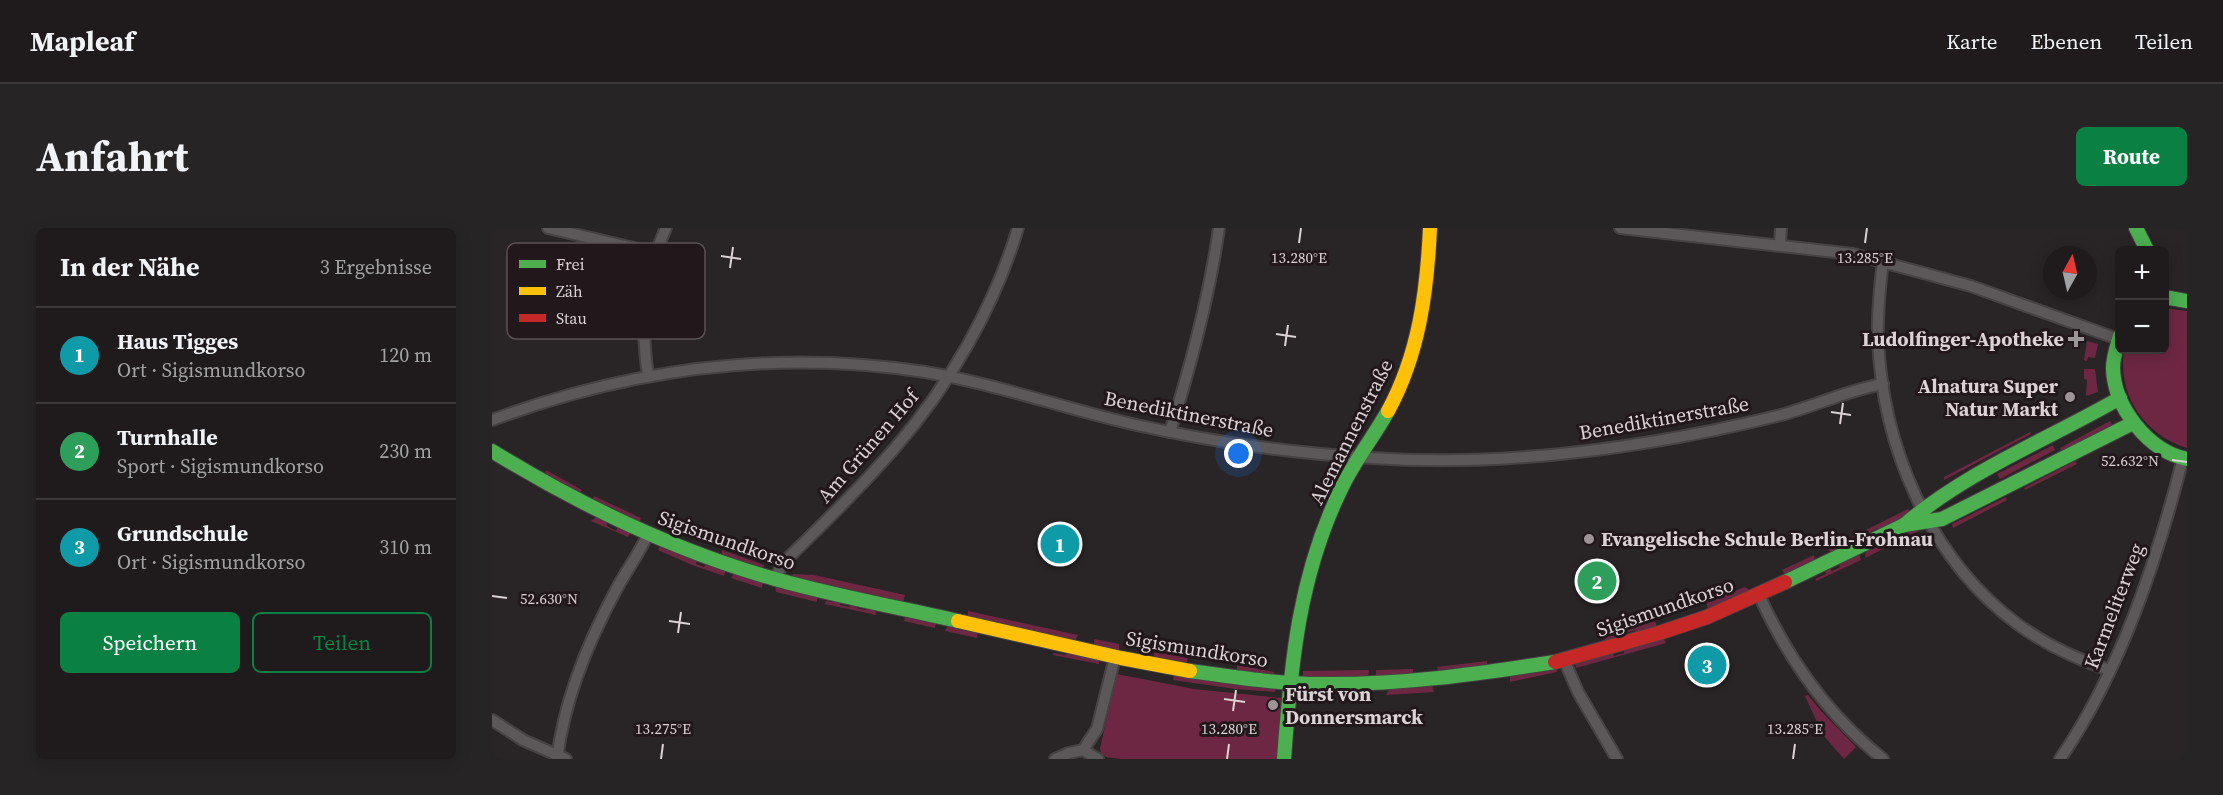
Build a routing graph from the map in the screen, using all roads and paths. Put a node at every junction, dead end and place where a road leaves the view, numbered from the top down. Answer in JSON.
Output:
{"nodes":[{"id":1,"x":548,"y":228,"type":"edge"},
{"id":2,"x":666,"y":228,"type":"edge"},
{"id":3,"x":1018,"y":228,"type":"edge"},
{"id":4,"x":1219,"y":228,"type":"edge"},
{"id":5,"x":1430,"y":228,"type":"edge"},
{"id":6,"x":1620,"y":228,"type":"edge"},
{"id":7,"x":1781,"y":228,"type":"edge"},
{"id":8,"x":2136,"y":228,"type":"edge"},
{"id":9,"x":612,"y":243,"type":"edge"},
{"id":10,"x":659,"y":243,"type":"edge"},
{"id":11,"x":1780,"y":244,"type":"junction"},
{"id":12,"x":2145,"y":246,"type":"edge"},
{"id":13,"x":1883,"y":261,"type":"junction"},
{"id":14,"x":2169,"y":294,"type":"edge"},
{"id":15,"x":2187,"y":301,"type":"edge"},
{"id":16,"x":2115,"y":336,"type":"edge"},
{"id":17,"x":644,"y":339,"type":"edge"},
{"id":18,"x":2116,"y":354,"type":"edge"},
{"id":19,"x":648,"y":375,"type":"junction"},
{"id":20,"x":948,"y":377,"type":"junction"},
{"id":21,"x":1883,"y":384,"type":"junction"},
{"id":22,"x":2120,"y":398,"type":"junction"},
{"id":23,"x":492,"y":420,"type":"edge"},
{"id":24,"x":2133,"y":423,"type":"junction"},
{"id":25,"x":1170,"y":432,"type":"junction"},
{"id":26,"x":492,"y":451,"type":"edge"},
{"id":27,"x":1359,"y":457,"type":"junction"},
{"id":28,"x":2185,"y":459,"type":"edge"},
{"id":29,"x":1922,"y":508,"type":"junction"},
{"id":30,"x":1930,"y":522,"type":"junction"},
{"id":31,"x":1904,"y":525,"type":"junction"},
{"id":32,"x":648,"y":534,"type":"junction"},
{"id":33,"x":775,"y":579,"type":"junction"},
{"id":34,"x":1759,"y":594,"type":"junction"},
{"id":35,"x":1115,"y":657,"type":"junction"},
{"id":36,"x":1564,"y":660,"type":"junction"},
{"id":37,"x":2109,"y":670,"type":"junction"},
{"id":38,"x":1289,"y":682,"type":"junction"},
{"id":39,"x":492,"y":720,"type":"edge"},
{"id":40,"x":1083,"y":750,"type":"junction"},
{"id":41,"x":560,"y":758,"type":"edge"},
{"id":42,"x":1055,"y":759,"type":"edge"},
{"id":43,"x":1098,"y":759,"type":"edge"},
{"id":44,"x":1284,"y":759,"type":"edge"},
{"id":45,"x":1617,"y":759,"type":"edge"},
{"id":46,"x":1883,"y":759,"type":"edge"},
{"id":47,"x":2060,"y":759,"type":"edge"}],
"edges":[{"from":1,"to":9,"type":"street"},
{"from":2,"to":10,"type":"street"},
{"from":3,"to":20,"type":"street","name":"Am Grünen Hof"},
{"from":4,"to":25,"type":"street"},
{"from":5,"to":27,"type":"street","name":"Alemannenstraße"},
{"from":6,"to":11,"type":"street"},
{"from":7,"to":11,"type":"street"},
{"from":8,"to":12,"type":"street"},
{"from":11,"to":13,"type":"street"},
{"from":13,"to":16,"type":"street"},
{"from":13,"to":21,"type":"street"},
{"from":14,"to":15,"type":"street"},
{"from":17,"to":19,"type":"street"},
{"from":18,"to":22,"type":"street"},
{"from":19,"to":20,"type":"street","name":"Benediktinerstraße"},
{"from":19,"to":23,"type":"street","name":"Benediktinerstraße"},
{"from":20,"to":25,"type":"street","name":"Benediktinerstraße"},
{"from":20,"to":33,"type":"street","name":"Am Grünen Hof"},
{"from":21,"to":27,"type":"street","name":"Benediktinerstraße"},
{"from":21,"to":29,"type":"street"},
{"from":22,"to":24,"type":"street"},
{"from":22,"to":29,"type":"street","name":"Sigismundkorso"},
{"from":24,"to":28,"type":"street"},
{"from":24,"to":30,"type":"street","name":"Sigismundkorso"},
{"from":25,"to":27,"type":"street","name":"Benediktinerstraße"},
{"from":26,"to":32,"type":"street","name":"Sigismundkorso"},
{"from":27,"to":38,"type":"street","name":"Alemannenstraße"},
{"from":28,"to":37,"type":"street","name":"Karmeliterweg"},
{"from":29,"to":30,"type":"street"},
{"from":29,"to":31,"type":"street","name":"Sigismundkorso"},
{"from":30,"to":31,"type":"street","name":"Sigismundkorso"},
{"from":30,"to":37,"type":"street"},
{"from":31,"to":34,"type":"street","name":"Sigismundkorso"},
{"from":32,"to":33,"type":"street","name":"Sigismundkorso"},
{"from":32,"to":41,"type":"street"},
{"from":33,"to":35,"type":"street","name":"Sigismundkorso"},
{"from":34,"to":36,"type":"street","name":"Sigismundkorso"},
{"from":34,"to":46,"type":"street"},
{"from":35,"to":38,"type":"street","name":"Sigismundkorso"},
{"from":35,"to":40,"type":"street"},
{"from":36,"to":38,"type":"street","name":"Sigismundkorso"},
{"from":36,"to":45,"type":"street"},
{"from":37,"to":47,"type":"street","name":"Karmeliterweg"},
{"from":38,"to":44,"type":"street","name":"Alemannenstraße"},
{"from":39,"to":41,"type":"street"},
{"from":40,"to":42,"type":"street"},
{"from":40,"to":43,"type":"street"}]}
